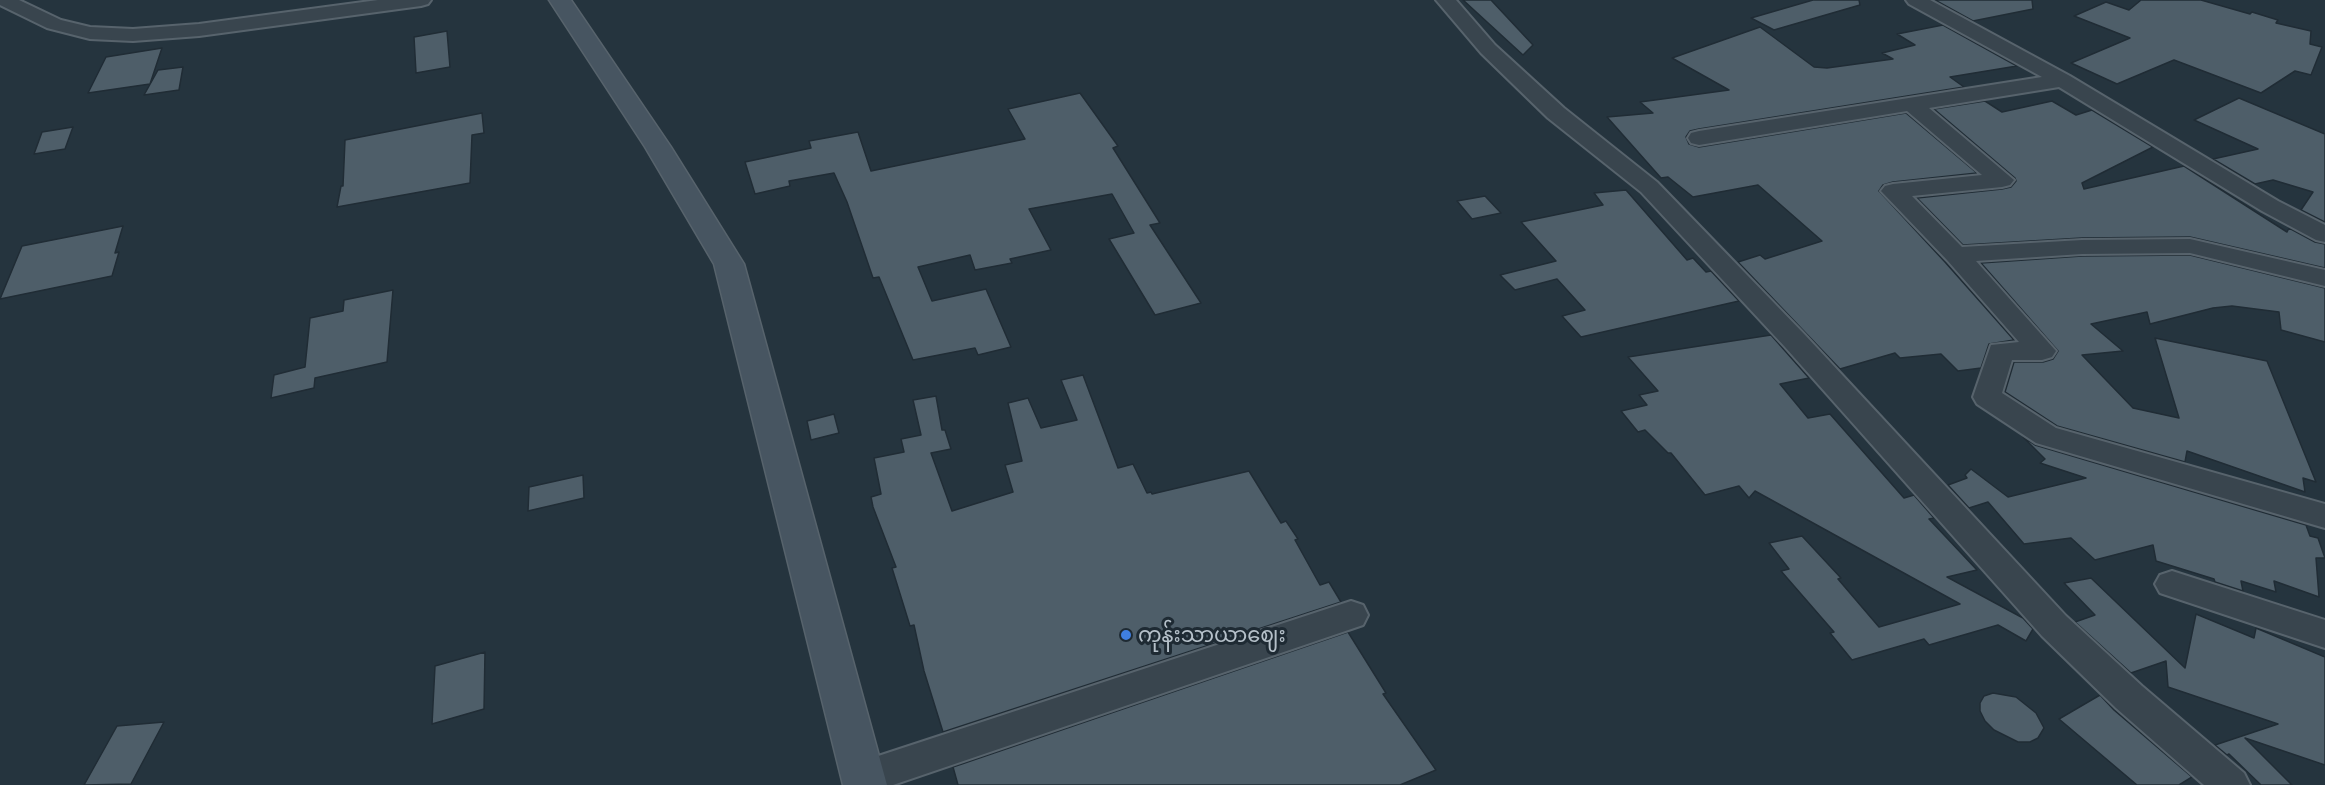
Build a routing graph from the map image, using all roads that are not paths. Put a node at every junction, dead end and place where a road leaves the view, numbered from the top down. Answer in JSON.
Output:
{"nodes":[{"id":1,"x":4,"y":0,"type":"edge"},
{"id":2,"x":421,"y":0,"type":"edge"},
{"id":3,"x":560,"y":0,"type":"edge"},
{"id":4,"x":1446,"y":0,"type":"edge"},
{"id":5,"x":1916,"y":0,"type":"edge"},
{"id":6,"x":2063,"y":80,"type":"junction"},
{"id":7,"x":1911,"y":104,"type":"junction"},
{"id":8,"x":1699,"y":138,"type":"dead end"},
{"id":9,"x":2325,"y":235,"type":"edge"},
{"id":10,"x":1956,"y":255,"type":"junction"},
{"id":11,"x":2325,"y":278,"type":"edge"},
{"id":12,"x":2325,"y":516,"type":"edge"},
{"id":13,"x":2172,"y":584,"type":"dead end"},
{"id":14,"x":1351,"y":615,"type":"dead end"},
{"id":15,"x":2325,"y":634,"type":"edge"},
{"id":16,"x":864,"y":781,"type":"edge"},
{"id":17,"x":2231,"y":785,"type":"edge"}],
"edges":[{"from":1,"to":2,"type":"street"},
{"from":3,"to":16,"type":"street"},
{"from":4,"to":17,"type":"street"},
{"from":5,"to":6,"type":"street"},
{"from":6,"to":7,"type":"street"},
{"from":6,"to":9,"type":"street"},
{"from":7,"to":8,"type":"street"},
{"from":7,"to":10,"type":"street"},
{"from":10,"to":11,"type":"street"},
{"from":10,"to":12,"type":"street"},
{"from":13,"to":15,"type":"street"},
{"from":14,"to":16,"type":"street"}]}
